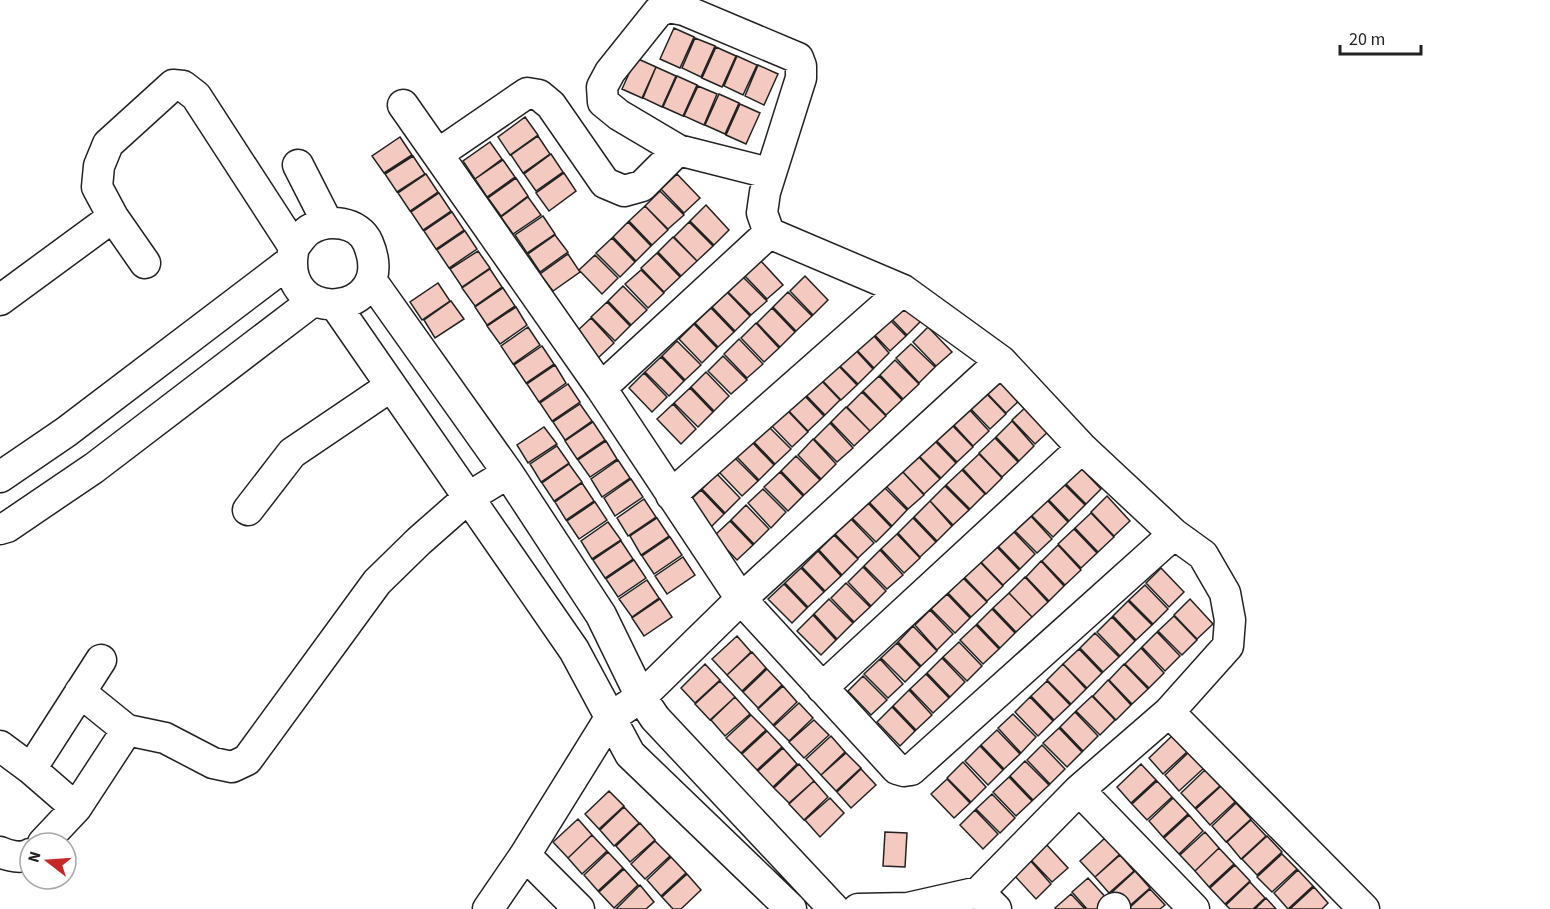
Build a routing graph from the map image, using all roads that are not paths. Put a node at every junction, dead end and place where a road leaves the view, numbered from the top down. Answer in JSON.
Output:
{"nodes":[{"id":1,"x":404,"y":105,"type":"dead end"},
{"id":2,"x":678,"y":150,"type":"junction"},
{"id":3,"x":438,"y":154,"type":"junction"},
{"id":4,"x":298,"y":165,"type":"dead end"},
{"id":5,"x":770,"y":173,"type":"junction"},
{"id":6,"x":113,"y":217,"type":"junction"},
{"id":7,"x":327,"y":222,"type":"junction"},
{"id":8,"x":769,"y":233,"type":"junction"},
{"id":9,"x":292,"y":254,"type":"junction"},
{"id":10,"x":145,"y":263,"type":"dead end"},
{"id":11,"x":372,"y":280,"type":"junction"},
{"id":12,"x":903,"y":290,"type":"junction"},
{"id":13,"x":0,"y":300,"type":"edge"},
{"id":14,"x":325,"y":304,"type":"junction"},
{"id":15,"x":1001,"y":361,"type":"junction"},
{"id":16,"x":391,"y":386,"type":"junction"},
{"id":17,"x":601,"y":387,"type":"junction"},
{"id":18,"x":66,"y":432,"type":"junction"},
{"id":19,"x":1082,"y":448,"type":"junction"},
{"id":20,"x":94,"y":468,"type":"junction"},
{"id":21,"x":508,"y":473,"type":"junction"},
{"id":22,"x":0,"y":477,"type":"edge"},
{"id":23,"x":671,"y":495,"type":"junction"},
{"id":24,"x":469,"y":497,"type":"junction"},
{"id":25,"x":248,"y":510,"type":"dead end"},
{"id":26,"x":2,"y":531,"type":"edge"},
{"id":27,"x":1174,"y":534,"type":"junction"},
{"id":28,"x":741,"y":599,"type":"junction"},
{"id":29,"x":101,"y":660,"type":"dead end"},
{"id":30,"x":822,"y":688,"type":"junction"},
{"id":31,"x":80,"y":692,"type":"junction"},
{"id":32,"x":641,"y":697,"type":"junction"},
{"id":33,"x":1169,"y":712,"type":"junction"},
{"id":34,"x":610,"y":718,"type":"junction"},
{"id":35,"x":127,"y":730,"type":"junction"},
{"id":36,"x":0,"y":746,"type":"edge"},
{"id":37,"x":31,"y":769,"type":"junction"},
{"id":38,"x":1079,"y":790,"type":"junction"},
{"id":39,"x":76,"y":808,"type":"junction"},
{"id":40,"x":54,"y":831,"type":"edge"},
{"id":41,"x":0,"y":852,"type":"edge"},
{"id":42,"x":525,"y":855,"type":"junction"},
{"id":43,"x":18,"y":856,"type":"edge"},
{"id":44,"x":987,"y":900,"type":"edge"},
{"id":45,"x":488,"y":909,"type":"edge"},
{"id":46,"x":579,"y":909,"type":"edge"},
{"id":47,"x":791,"y":909,"type":"edge"},
{"id":48,"x":834,"y":909,"type":"edge"},
{"id":49,"x":858,"y":909,"type":"edge"},
{"id":50,"x":1194,"y":909,"type":"edge"},
{"id":51,"x":1364,"y":909,"type":"edge"}],
"edges":[{"from":1,"to":3,"type":"street"},
{"from":2,"to":3,"type":"street"},
{"from":2,"to":5,"type":"street"},
{"from":2,"to":5,"type":"street"},
{"from":3,"to":17,"type":"street"},
{"from":4,"to":7,"type":"street"},
{"from":5,"to":8,"type":"street"},
{"from":6,"to":9,"type":"street"},
{"from":6,"to":10,"type":"street"},
{"from":6,"to":13,"type":"street"},
{"from":7,"to":9,"type":"street"},
{"from":7,"to":11,"type":"street"},
{"from":8,"to":12,"type":"street"},
{"from":8,"to":17,"type":"street"},
{"from":9,"to":14,"type":"street"},
{"from":9,"to":18,"type":"street"},
{"from":11,"to":14,"type":"street"},
{"from":11,"to":21,"type":"street"},
{"from":12,"to":15,"type":"street"},
{"from":12,"to":23,"type":"street"},
{"from":14,"to":16,"type":"street"},
{"from":14,"to":20,"type":"street"},
{"from":15,"to":19,"type":"street"},
{"from":15,"to":28,"type":"street"},
{"from":16,"to":24,"type":"street"},
{"from":16,"to":25,"type":"street"},
{"from":17,"to":23,"type":"street"},
{"from":18,"to":20,"type":"street"},
{"from":18,"to":22,"type":"street"},
{"from":19,"to":27,"type":"street"},
{"from":19,"to":30,"type":"street"},
{"from":20,"to":26,"type":"street"},
{"from":21,"to":24,"type":"street"},
{"from":21,"to":32,"type":"street"},
{"from":23,"to":28,"type":"street"},
{"from":24,"to":34,"type":"street"},
{"from":24,"to":35,"type":"street"},
{"from":27,"to":30,"type":"street"},
{"from":27,"to":33,"type":"street"},
{"from":28,"to":30,"type":"street"},
{"from":28,"to":32,"type":"street"},
{"from":29,"to":31,"type":"street"},
{"from":31,"to":35,"type":"street"},
{"from":31,"to":37,"type":"street"},
{"from":32,"to":34,"type":"street"},
{"from":32,"to":48,"type":"street"},
{"from":33,"to":38,"type":"street"},
{"from":33,"to":51,"type":"street"},
{"from":34,"to":42,"type":"street"},
{"from":34,"to":47,"type":"street"},
{"from":35,"to":39,"type":"street"},
{"from":36,"to":37,"type":"street"},
{"from":37,"to":39,"type":"street"},
{"from":38,"to":44,"type":"street"},
{"from":38,"to":50,"type":"street"},
{"from":39,"to":40,"type":"street"},
{"from":41,"to":43,"type":"street"},
{"from":42,"to":45,"type":"street"},
{"from":42,"to":46,"type":"street"},
{"from":44,"to":49,"type":"street"}]}
